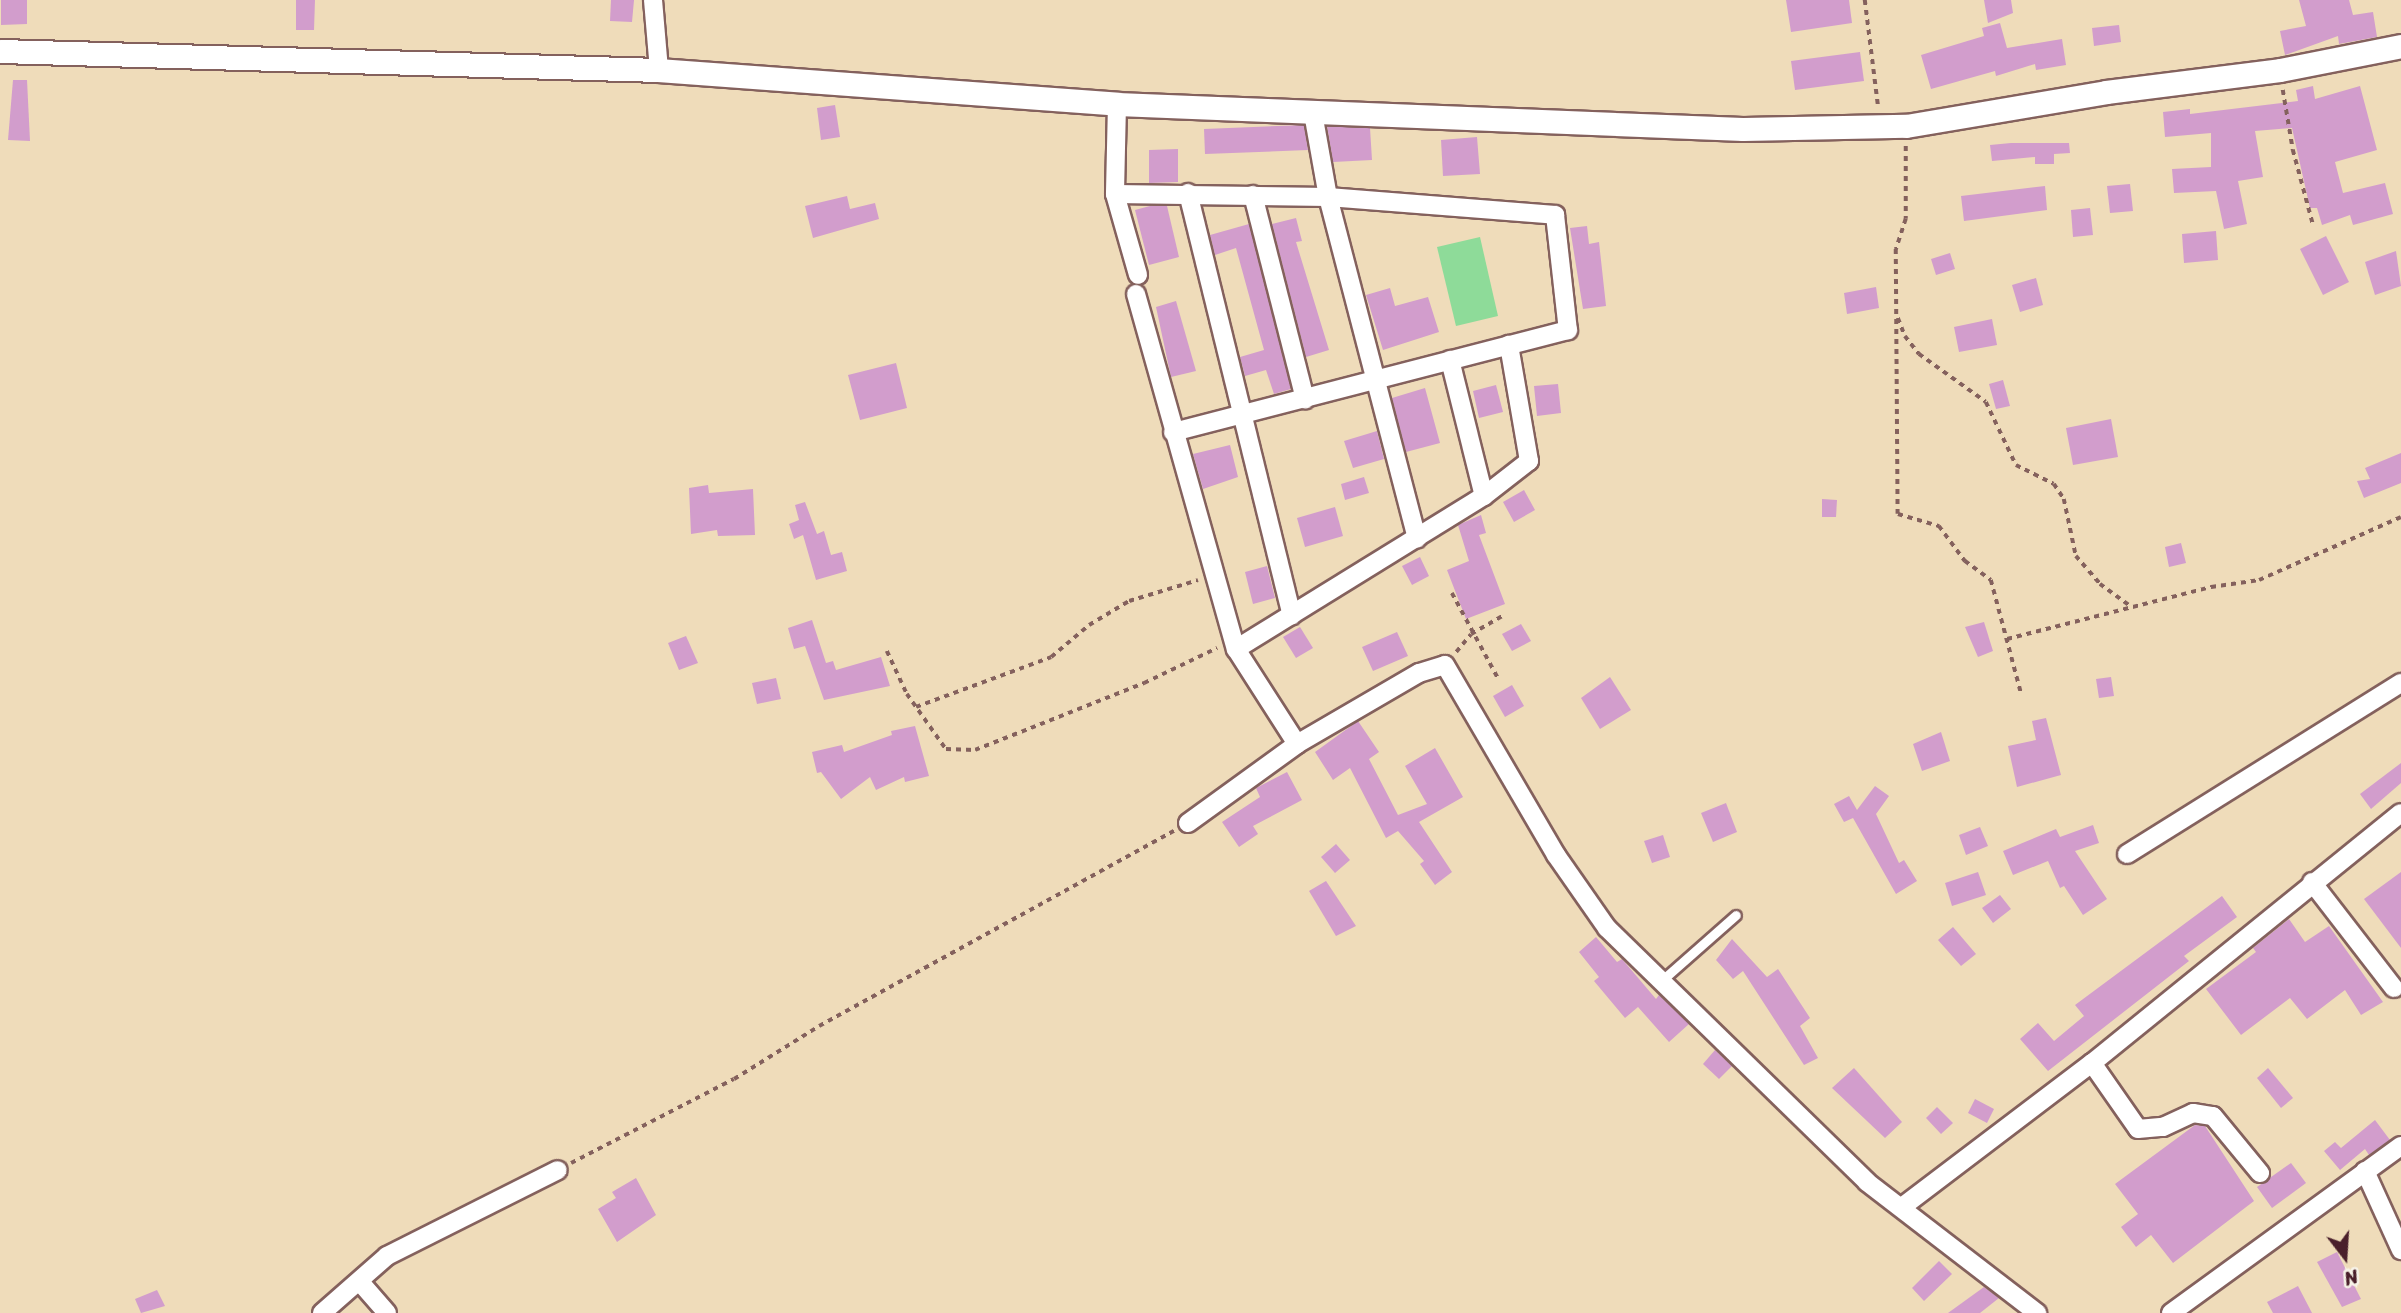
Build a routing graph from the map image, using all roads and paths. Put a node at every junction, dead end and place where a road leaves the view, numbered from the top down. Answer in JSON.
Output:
{"nodes":[{"id":1,"x":653,"y":0,"type":"edge"},
{"id":2,"x":1864,"y":0,"type":"edge"},
{"id":3,"x":2401,"y":46,"type":"edge"},
{"id":4,"x":0,"y":51,"type":"edge"},
{"id":5,"x":659,"y":70,"type":"junction"},
{"id":6,"x":2280,"y":71,"type":"junction"},
{"id":7,"x":1117,"y":104,"type":"junction"},
{"id":8,"x":1313,"y":113,"type":"junction"},
{"id":9,"x":1906,"y":126,"type":"junction"},
{"id":10,"x":1881,"y":128,"type":"junction"},
{"id":11,"x":1188,"y":192,"type":"junction"},
{"id":12,"x":1115,"y":194,"type":"junction"},
{"id":13,"x":1253,"y":195,"type":"junction"},
{"id":14,"x":1328,"y":197,"type":"junction"},
{"id":15,"x":2313,"y":224,"type":"dead end"},
{"id":16,"x":1138,"y":275,"type":"dead end"},
{"id":17,"x":1136,"y":294,"type":"dead end"},
{"id":18,"x":1896,"y":313,"type":"junction"},
{"id":19,"x":1509,"y":345,"type":"junction"},
{"id":20,"x":1450,"y":360,"type":"junction"},
{"id":21,"x":1376,"y":379,"type":"junction"},
{"id":22,"x":1305,"y":399,"type":"junction"},
{"id":23,"x":1241,"y":417,"type":"junction"},
{"id":24,"x":1173,"y":432,"type":"junction"},
{"id":25,"x":1484,"y":496,"type":"junction"},
{"id":26,"x":2401,"y":517,"type":"edge"},
{"id":27,"x":1417,"y":539,"type":"junction"},
{"id":28,"x":1213,"y":575,"type":"junction"},
{"id":29,"x":1452,"y":593,"type":"dead end"},
{"id":30,"x":2133,"y":608,"type":"junction"},
{"id":31,"x":1292,"y":615,"type":"junction"},
{"id":32,"x":1504,"y":615,"type":"dead end"},
{"id":33,"x":1471,"y":634,"type":"junction"},
{"id":34,"x":2006,"y":640,"type":"junction"},
{"id":35,"x":1234,"y":645,"type":"junction"},
{"id":36,"x":887,"y":651,"type":"dead end"},
{"id":37,"x":1445,"y":665,"type":"junction"},
{"id":38,"x":1499,"y":680,"type":"dead end"},
{"id":39,"x":2401,"y":683,"type":"edge"},
{"id":40,"x":2021,"y":693,"type":"dead end"},
{"id":41,"x":916,"y":708,"type":"junction"},
{"id":42,"x":1297,"y":744,"type":"junction"},
{"id":43,"x":2401,"y":813,"type":"edge"},
{"id":44,"x":1188,"y":823,"type":"joint"},
{"id":45,"x":2127,"y":854,"type":"dead end"},
{"id":46,"x":2312,"y":882,"type":"junction"},
{"id":47,"x":1737,"y":915,"type":"dead end"},
{"id":48,"x":1660,"y":982,"type":"junction"},
{"id":49,"x":2394,"y":988,"type":"dead end"},
{"id":50,"x":2092,"y":1063,"type":"junction"},
{"id":51,"x":2401,"y":1146,"type":"edge"},
{"id":52,"x":558,"y":1170,"type":"joint"},
{"id":53,"x":2365,"y":1171,"type":"junction"},
{"id":54,"x":2260,"y":1173,"type":"dead end"},
{"id":55,"x":1902,"y":1208,"type":"junction"},
{"id":56,"x":2401,"y":1250,"type":"edge"},
{"id":57,"x":360,"y":1282,"type":"junction"},
{"id":58,"x":322,"y":1313,"type":"edge"},
{"id":59,"x":387,"y":1313,"type":"edge"},
{"id":60,"x":2037,"y":1313,"type":"edge"},
{"id":61,"x":2171,"y":1313,"type":"edge"}],
"edges":[{"from":1,"to":5,"type":"street"},
{"from":2,"to":10,"type":"path"},
{"from":3,"to":6,"type":"street"},
{"from":4,"to":5,"type":"street"},
{"from":5,"to":7,"type":"street"},
{"from":6,"to":9,"type":"street"},
{"from":6,"to":15,"type":"path"},
{"from":7,"to":8,"type":"street"},
{"from":7,"to":12,"type":"street"},
{"from":8,"to":10,"type":"street"},
{"from":8,"to":14,"type":"street"},
{"from":9,"to":10,"type":"street"},
{"from":9,"to":18,"type":"path"},
{"from":11,"to":12,"type":"street"},
{"from":11,"to":13,"type":"street"},
{"from":11,"to":23,"type":"street"},
{"from":12,"to":16,"type":"street"},
{"from":13,"to":14,"type":"street"},
{"from":13,"to":22,"type":"street"},
{"from":14,"to":19,"type":"street"},
{"from":14,"to":21,"type":"street"},
{"from":17,"to":24,"type":"street"},
{"from":18,"to":30,"type":"path"},
{"from":18,"to":34,"type":"path"},
{"from":19,"to":20,"type":"street"},
{"from":19,"to":25,"type":"street"},
{"from":20,"to":21,"type":"street"},
{"from":20,"to":25,"type":"street"},
{"from":21,"to":22,"type":"street"},
{"from":21,"to":27,"type":"street"},
{"from":22,"to":23,"type":"street"},
{"from":23,"to":24,"type":"street"},
{"from":23,"to":31,"type":"street"},
{"from":24,"to":28,"type":"street"},
{"from":25,"to":27,"type":"street"},
{"from":26,"to":30,"type":"path"},
{"from":27,"to":31,"type":"street"},
{"from":28,"to":35,"type":"street"},
{"from":28,"to":41,"type":"path"},
{"from":29,"to":33,"type":"path"},
{"from":30,"to":34,"type":"path"},
{"from":31,"to":35,"type":"street"},
{"from":32,"to":33,"type":"path"},
{"from":33,"to":37,"type":"path"},
{"from":33,"to":38,"type":"path"},
{"from":34,"to":40,"type":"path"},
{"from":35,"to":41,"type":"path"},
{"from":35,"to":42,"type":"street"},
{"from":36,"to":41,"type":"path"},
{"from":37,"to":42,"type":"street"},
{"from":37,"to":48,"type":"street"},
{"from":39,"to":45,"type":"street"},
{"from":42,"to":44,"type":"street"},
{"from":43,"to":46,"type":"street"},
{"from":44,"to":52,"type":"path"},
{"from":46,"to":49,"type":"street"},
{"from":46,"to":50,"type":"street"},
{"from":47,"to":48,"type":"lane"},
{"from":48,"to":55,"type":"street"},
{"from":50,"to":54,"type":"street"},
{"from":50,"to":55,"type":"street"},
{"from":51,"to":53,"type":"street"},
{"from":52,"to":57,"type":"street"},
{"from":53,"to":56,"type":"street"},
{"from":53,"to":61,"type":"street"},
{"from":55,"to":60,"type":"street"},
{"from":57,"to":58,"type":"street"},
{"from":57,"to":59,"type":"street"}]}
